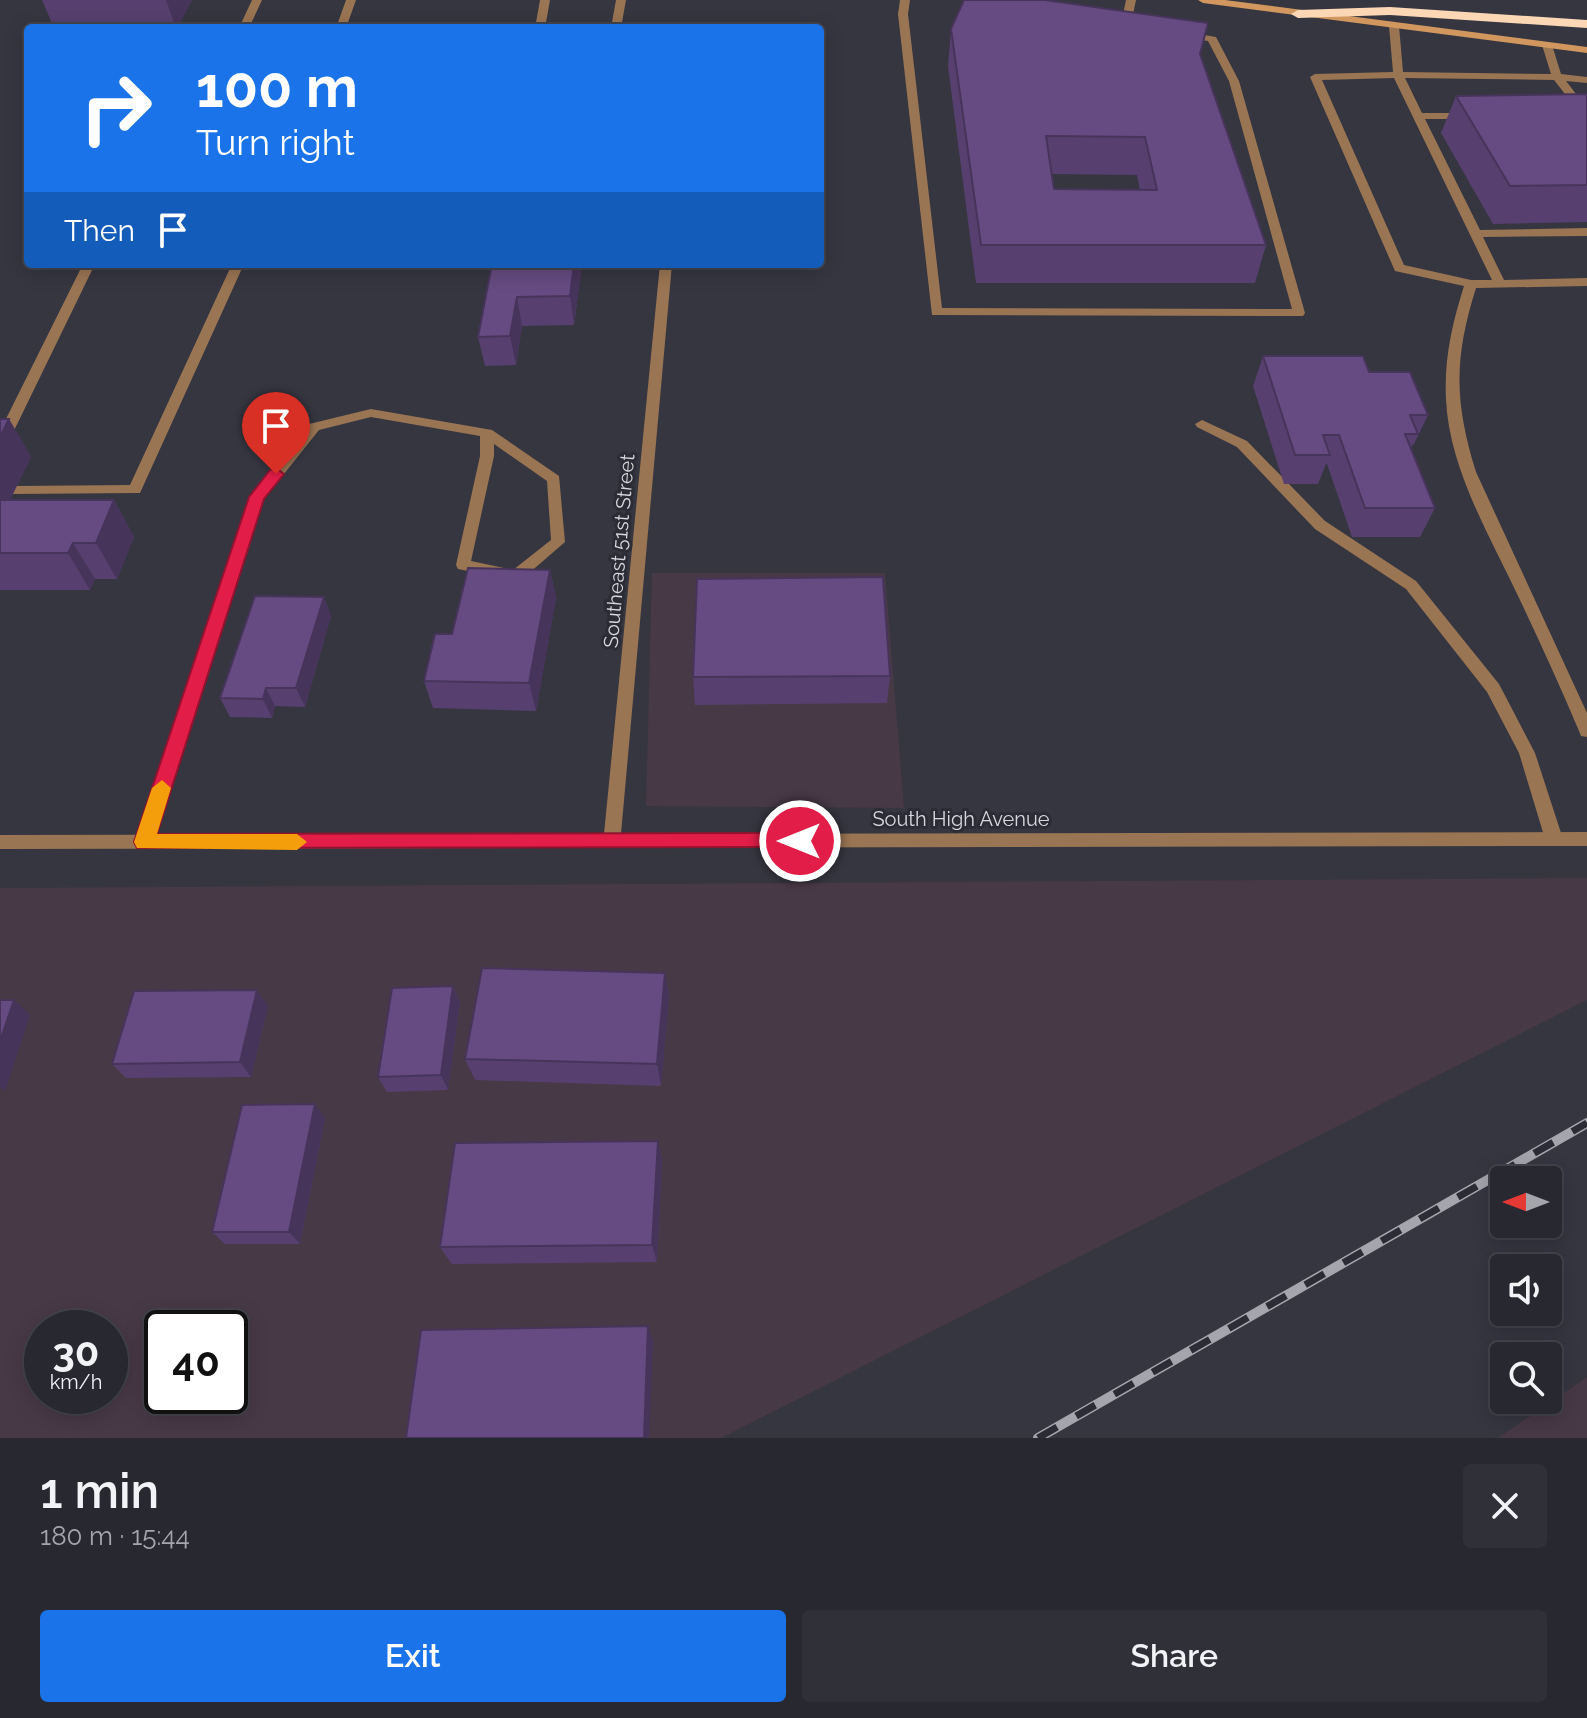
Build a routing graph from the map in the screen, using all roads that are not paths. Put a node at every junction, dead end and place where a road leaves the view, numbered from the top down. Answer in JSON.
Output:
{"nodes":[{"id":1,"x":257,"y":0,"type":"edge"},
{"id":2,"x":351,"y":0,"type":"edge"},
{"id":3,"x":545,"y":0,"type":"edge"},
{"id":4,"x":621,"y":0,"type":"edge"},
{"id":5,"x":905,"y":0,"type":"edge"},
{"id":6,"x":1131,"y":0,"type":"edge"},
{"id":7,"x":1203,"y":0,"type":"edge"},
{"id":8,"x":1298,"y":14,"type":"junction"},
{"id":9,"x":246,"y":24,"type":"edge"},
{"id":10,"x":342,"y":24,"type":"edge"},
{"id":11,"x":541,"y":24,"type":"edge"},
{"id":12,"x":617,"y":24,"type":"edge"},
{"id":13,"x":1587,"y":24,"type":"edge"},
{"id":14,"x":1140,"y":26,"type":"edge"},
{"id":15,"x":1394,"y":26,"type":"junction"},
{"id":16,"x":1169,"y":32,"type":"edge"},
{"id":17,"x":1547,"y":45,"type":"junction"},
{"id":18,"x":1587,"y":50,"type":"edge"},
{"id":19,"x":1398,"y":75,"type":"junction"},
{"id":20,"x":1557,"y":77,"type":"junction"},
{"id":21,"x":1587,"y":80,"type":"edge"},
{"id":22,"x":1587,"y":115,"type":"edge"},
{"id":23,"x":1418,"y":116,"type":"junction"},
{"id":24,"x":1479,"y":116,"type":"edge"},
{"id":25,"x":1572,"y":116,"type":"edge"},
{"id":26,"x":1587,"y":232,"type":"edge"},
{"id":27,"x":1475,"y":234,"type":"junction"},
{"id":28,"x":87,"y":268,"type":"edge"},
{"id":29,"x":236,"y":268,"type":"edge"},
{"id":30,"x":666,"y":268,"type":"edge"},
{"id":31,"x":1587,"y":282,"type":"edge"},
{"id":32,"x":1471,"y":284,"type":"junction"},
{"id":33,"x":1500,"y":284,"type":"junction"},
{"id":34,"x":1202,"y":424,"type":"dead end"},
{"id":35,"x":487,"y":433,"type":"junction"},
{"id":36,"x":0,"y":445,"type":"edge"},
{"id":37,"x":15,"y":491,"type":"dead end"},
{"id":38,"x":1587,"y":731,"type":"edge"},
{"id":39,"x":1554,"y":839,"type":"junction"},
{"id":40,"x":1587,"y":839,"type":"edge"},
{"id":41,"x":0,"y":842,"type":"edge"},
{"id":42,"x":144,"y":842,"type":"junction"},
{"id":43,"x":612,"y":842,"type":"junction"}],
"edges":[{"from":1,"to":9,"type":"street"},
{"from":2,"to":10,"type":"street"},
{"from":3,"to":11,"type":"street"},
{"from":4,"to":12,"type":"street"},
{"from":5,"to":16,"type":"street"},
{"from":6,"to":14,"type":"street"},
{"from":7,"to":8,"type":"main road"},
{"from":8,"to":13,"type":"highway"},
{"from":8,"to":15,"type":"main road"},
{"from":15,"to":17,"type":"main road"},
{"from":15,"to":19,"type":"street"},
{"from":17,"to":18,"type":"main road"},
{"from":17,"to":20,"type":"street"},
{"from":19,"to":20,"type":"street"},
{"from":19,"to":23,"type":"street"},
{"from":19,"to":32,"type":"street"},
{"from":20,"to":21,"type":"street"},
{"from":20,"to":22,"type":"street"},
{"from":22,"to":25,"type":"street"},
{"from":23,"to":24,"type":"street"},
{"from":23,"to":27,"type":"street"},
{"from":26,"to":27,"type":"street"},
{"from":27,"to":33,"type":"street"},
{"from":28,"to":36,"type":"street"},
{"from":29,"to":37,"type":"street"},
{"from":30,"to":43,"type":"street","name":"Southeast 51st Street"},
{"from":31,"to":33,"type":"street"},
{"from":32,"to":33,"type":"street"},
{"from":32,"to":38,"type":"street"},
{"from":34,"to":39,"type":"street"},
{"from":35,"to":35,"type":"street"},
{"from":35,"to":42,"type":"street"},
{"from":39,"to":40,"type":"street","name":"South High Avenue"},
{"from":39,"to":43,"type":"street","name":"South High Avenue"},
{"from":41,"to":42,"type":"street","name":"South High Avenue"},
{"from":42,"to":43,"type":"street","name":"South High Avenue"}]}
